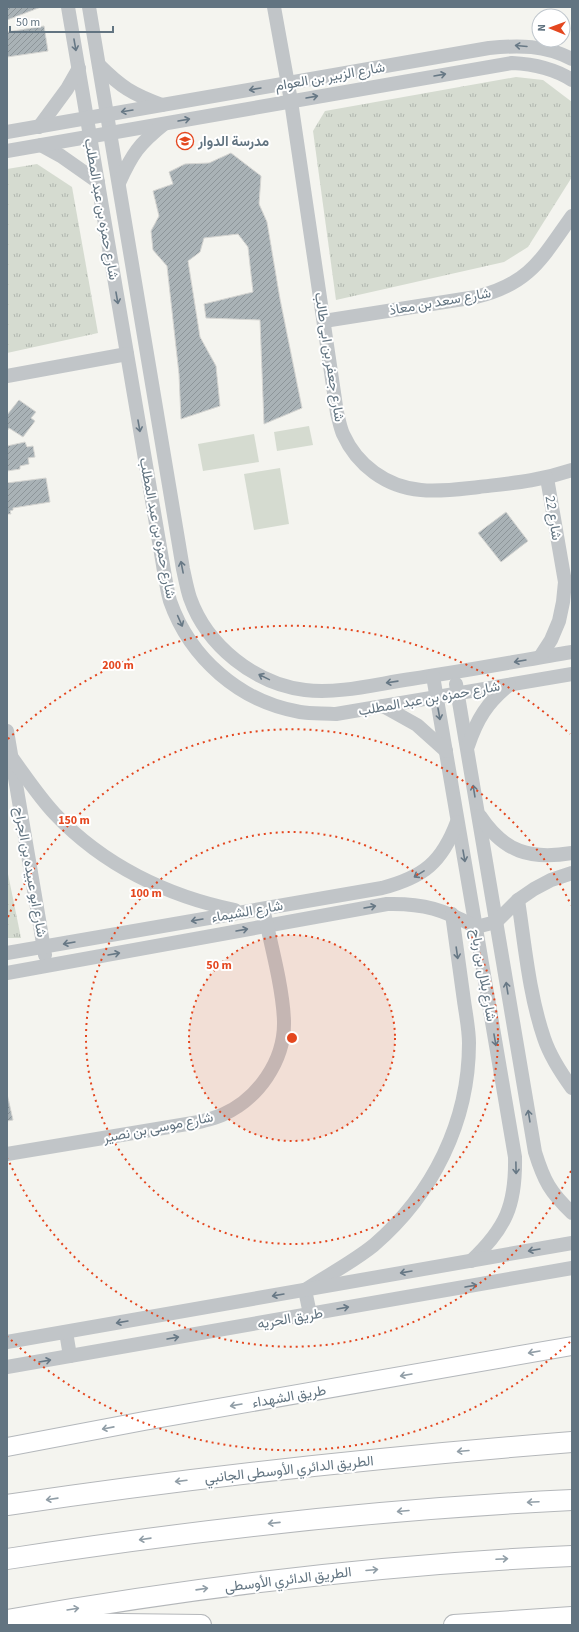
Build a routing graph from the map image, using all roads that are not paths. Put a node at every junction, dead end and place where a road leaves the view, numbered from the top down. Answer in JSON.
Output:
{"nodes":[{"id":1,"x":68,"y":7,"type":"edge"},
{"id":2,"x":90,"y":7,"type":"edge"},
{"id":3,"x":274,"y":7,"type":"edge"},
{"id":4,"x":572,"y":59,"type":"edge"},
{"id":5,"x":99,"y":65,"type":"junction"},
{"id":6,"x":79,"y":68,"type":"junction"},
{"id":7,"x":572,"y":80,"type":"edge"},
{"id":8,"x":287,"y":83,"type":"junction"},
{"id":9,"x":291,"y":101,"type":"junction"},
{"id":10,"x":164,"y":105,"type":"junction"},
{"id":11,"x":107,"y":115,"type":"junction"},
{"id":12,"x":87,"y":118,"type":"junction"},
{"id":13,"x":166,"y":123,"type":"junction"},
{"id":14,"x":39,"y":127,"type":"junction"},
{"id":15,"x":7,"y":132,"type":"edge"},
{"id":16,"x":110,"y":132,"type":"junction"},
{"id":17,"x":90,"y":136,"type":"junction"},
{"id":18,"x":41,"y":145,"type":"junction"},
{"id":19,"x":7,"y":151,"type":"edge"},
{"id":20,"x":98,"y":182,"type":"junction"},
{"id":21,"x":119,"y":183,"type":"junction"},
{"id":22,"x":572,"y":216,"type":"edge"},
{"id":23,"x":324,"y":321,"type":"junction"},
{"id":24,"x":127,"y":354,"type":"junction"},
{"id":25,"x":7,"y":376,"type":"edge"},
{"id":26,"x":572,"y":470,"type":"edge"},
{"id":27,"x":548,"y":478,"type":"junction"},
{"id":28,"x":565,"y":582,"type":"junction"},
{"id":29,"x":572,"y":599,"type":"edge"},
{"id":30,"x":572,"y":652,"type":"edge"},
{"id":31,"x":540,"y":657,"type":"junction"},
{"id":32,"x":454,"y":672,"type":"junction"},
{"id":33,"x":572,"y":674,"type":"edge"},
{"id":34,"x":433,"y":676,"type":"junction"},
{"id":35,"x":510,"y":684,"type":"junction"},
{"id":36,"x":458,"y":693,"type":"junction"},
{"id":37,"x":436,"y":696,"type":"junction"},
{"id":38,"x":383,"y":706,"type":"junction"},
{"id":39,"x":7,"y":731,"type":"edge"},
{"id":40,"x":467,"y":748,"type":"junction"},
{"id":41,"x":446,"y":751,"type":"junction"},
{"id":42,"x":9,"y":758,"type":"edge"},
{"id":43,"x":478,"y":812,"type":"junction"},
{"id":44,"x":458,"y":821,"type":"junction"},
{"id":45,"x":572,"y":852,"type":"edge"},
{"id":46,"x":572,"y":873,"type":"edge"},
{"id":47,"x":518,"y":900,"type":"junction"},
{"id":48,"x":263,"y":909,"type":"junction"},
{"id":49,"x":243,"y":912,"type":"junction"},
{"id":50,"x":452,"y":914,"type":"junction"},
{"id":51,"x":496,"y":922,"type":"junction"},
{"id":52,"x":267,"y":926,"type":"junction"},
{"id":53,"x":476,"y":927,"type":"junction"},
{"id":54,"x":44,"y":947,"type":"junction"},
{"id":55,"x":7,"y":953,"type":"edge"},
{"id":56,"x":47,"y":966,"type":"junction"},
{"id":57,"x":7,"y":973,"type":"edge"},
{"id":58,"x":572,"y":1088,"type":"edge"},
{"id":59,"x":7,"y":1154,"type":"edge"},
{"id":60,"x":572,"y":1213,"type":"edge"},
{"id":61,"x":572,"y":1243,"type":"edge"},
{"id":62,"x":471,"y":1261,"type":"junction"},
{"id":63,"x":572,"y":1268,"type":"edge"},
{"id":64,"x":305,"y":1290,"type":"junction"},
{"id":65,"x":310,"y":1314,"type":"junction"},
{"id":66,"x":66,"y":1332,"type":"junction"},
{"id":67,"x":7,"y":1342,"type":"edge"},
{"id":68,"x":572,"y":1346,"type":"edge"},
{"id":69,"x":70,"y":1356,"type":"junction"},
{"id":70,"x":7,"y":1367,"type":"edge"},
{"id":71,"x":572,"y":1442,"type":"edge"},
{"id":72,"x":7,"y":1448,"type":"edge"},
{"id":73,"x":489,"y":1449,"type":"junction"},
{"id":74,"x":572,"y":1455,"type":"edge"},
{"id":75,"x":572,"y":1500,"type":"edge"},
{"id":76,"x":7,"y":1505,"type":"edge"},
{"id":77,"x":572,"y":1556,"type":"edge"},
{"id":78,"x":7,"y":1559,"type":"edge"},
{"id":79,"x":572,"y":1617,"type":"edge"},
{"id":80,"x":7,"y":1621,"type":"edge"},
{"id":81,"x":201,"y":1625,"type":"edge"},
{"id":82,"x":454,"y":1625,"type":"edge"}],
"edges":[{"from":1,"to":6,"type":"street","name":"شارع حمزه بن عبد المطلب","one_way":true},
{"from":2,"to":5,"type":"street","name":"شارع حمزه بن عبد المطلب"},
{"from":3,"to":8,"type":"street","name":"شارع جعفر بن ابى طالب"},
{"from":4,"to":8,"type":"street","name":"شارع الزبير بن العوام","one_way":true},
{"from":5,"to":10,"type":"street"},
{"from":5,"to":11,"type":"street","name":"شارع حمزه بن عبد المطلب"},
{"from":6,"to":12,"type":"street","name":"شارع حمزه بن عبد المطلب"},
{"from":6,"to":14,"type":"street"},
{"from":9,"to":7,"type":"street","name":"شارع الزبير بن العوام","one_way":true},
{"from":8,"to":9,"type":"street","name":"شارع جعفر بن ابى طالب"},
{"from":8,"to":10,"type":"street","name":"شارع الزبير بن العوام","one_way":true},
{"from":13,"to":9,"type":"street","name":"شارع الزبير بن العوام","one_way":true},
{"from":9,"to":23,"type":"street","name":"شارع جعفر بن ابى طالب"},
{"from":10,"to":11,"type":"street","name":"شارع الزبير بن العوام","one_way":true},
{"from":11,"to":12,"type":"street","name":"شارع الزبير بن العوام"},
{"from":11,"to":16,"type":"street","name":"شارع حمزه بن عبد المطلب"},
{"from":12,"to":14,"type":"street"},
{"from":12,"to":17,"type":"street","name":"شارع حمزه بن عبد المطلب"},
{"from":13,"to":16,"type":"street","name":"شارع الزبير بن العوام"},
{"from":13,"to":21,"type":"street"},
{"from":14,"to":15,"type":"street"},
{"from":16,"to":17,"type":"street","name":"شارع الزبير بن العوام"},
{"from":16,"to":21,"type":"street","name":"شارع حمزه بن عبد المطلب"},
{"from":17,"to":18,"type":"street"},
{"from":17,"to":20,"type":"street","name":"شارع حمزه بن عبد المطلب"},
{"from":18,"to":19,"type":"street"},
{"from":18,"to":20,"type":"street"},
{"from":20,"to":24,"type":"street","name":"شارع حمزه بن عبد المطلب","one_way":true},
{"from":34,"to":21,"type":"street","name":"شارع حمزه بن عبد المطلب","one_way":true},
{"from":22,"to":23,"type":"street","name":"شارع سعد بن معاذ"},
{"from":23,"to":27,"type":"street","name":"شارع جعفر بن ابى طالب"},
{"from":24,"to":25,"type":"street"},
{"from":24,"to":38,"type":"street","name":"شارع حمزه بن عبد المطلب","one_way":true},
{"from":26,"to":27,"type":"street","name":"شارع جعفر بن ابى طالب"},
{"from":27,"to":28,"type":"street","name":"شارع 22"},
{"from":28,"to":29,"type":"street","name":"شارع 22"},
{"from":28,"to":31,"type":"street","name":"شارع 22"},
{"from":30,"to":31,"type":"street","name":"شارع حمزه بن عبد المطلب"},
{"from":31,"to":32,"type":"street","name":"شارع حمزه بن عبد المطلب","one_way":true},
{"from":32,"to":34,"type":"street","name":"شارع حمزه بن عبد المطلب"},
{"from":32,"to":36,"type":"street","name":"شارع بلال بن رباح"},
{"from":33,"to":35,"type":"street","name":"شارع حمزه بن عبد المطلب"},
{"from":34,"to":37,"type":"street","name":"شارع بلال بن رباح"},
{"from":35,"to":36,"type":"street","name":"شارع حمزه بن عبد المطلب"},
{"from":35,"to":40,"type":"street"},
{"from":36,"to":37,"type":"street","name":"شارع حمزه بن عبد المطلب"},
{"from":36,"to":40,"type":"street","name":"شارع بلال بن رباح"},
{"from":37,"to":38,"type":"street","name":"شارع حمزه بن عبد المطلب"},
{"from":37,"to":41,"type":"street","name":"شارع بلال بن رباح","one_way":true},
{"from":38,"to":41,"type":"street"},
{"from":39,"to":42,"type":"street","name":"شارع ابو عبيده بن الجراح"},
{"from":43,"to":40,"type":"street","name":"شارع بلال بن رباح","one_way":true},
{"from":41,"to":44,"type":"street","name":"شارع بلال بن رباح"},
{"from":42,"to":49,"type":"street"},
{"from":42,"to":54,"type":"street","name":"شارع ابو عبيده بن الجراح"},
{"from":43,"to":45,"type":"street"},
{"from":43,"to":51,"type":"street","name":"شارع بلال بن رباح"},
{"from":44,"to":48,"type":"street","name":"شارع الشيماء","one_way":true},
{"from":44,"to":53,"type":"street","name":"شارع بلال بن رباح","one_way":true},
{"from":46,"to":47,"type":"street"},
{"from":47,"to":51,"type":"street"},
{"from":47,"to":58,"type":"street"},
{"from":48,"to":49,"type":"street","name":"شارع الشيماء"},
{"from":48,"to":52,"type":"street","name":"شارع موسى بن نصير"},
{"from":49,"to":54,"type":"street","name":"شارع الشيماء","one_way":true},
{"from":52,"to":50,"type":"street","name":"شارع الشيماء","one_way":true},
{"from":50,"to":53,"type":"street","name":"شارع الشيماء"},
{"from":50,"to":64,"type":"street","one_way":true},
{"from":51,"to":53,"type":"street"},
{"from":60,"to":51,"type":"street","name":"شارع بلال بن رباح","one_way":true},
{"from":56,"to":52,"type":"street","name":"شارع الشيماء","one_way":true},
{"from":52,"to":59,"type":"street","name":"شارع موسى بن نصير"},
{"from":53,"to":62,"type":"street","name":"شارع بلال بن رباح","one_way":true},
{"from":54,"to":55,"type":"street","name":"شارع الشيماء"},
{"from":54,"to":56,"type":"street","name":"شارع ابو عبيده بن الجراح"},
{"from":56,"to":57,"type":"street","name":"شارع الشيماء"},
{"from":61,"to":62,"type":"street","name":"طريق الحريه","one_way":true},
{"from":62,"to":64,"type":"street","name":"طريق الحريه","one_way":true},
{"from":65,"to":63,"type":"street","name":"طريق الحريه","one_way":true},
{"from":64,"to":65,"type":"street"},
{"from":64,"to":66,"type":"street","name":"طريق الحريه","one_way":true},
{"from":69,"to":65,"type":"street","name":"طريق الحريه","one_way":true},
{"from":66,"to":67,"type":"street","name":"طريق الحريه"},
{"from":66,"to":69,"type":"street"},
{"from":68,"to":72,"type":"main road","name":"طريق الشهداء","one_way":true},
{"from":70,"to":69,"type":"street","name":"طريق الحريه","one_way":true},
{"from":71,"to":73,"type":"highway","name":"الطريق الدائري الأوسطى الجانبي"},
{"from":73,"to":74,"type":"highway"},
{"from":73,"to":76,"type":"highway","name":"الطريق الدائري الأوسطى الجانبي","one_way":true},
{"from":75,"to":78,"type":"highway","one_way":true},
{"from":80,"to":77,"type":"highway","name":"الطريق الدائري الأوسطى","one_way":true},
{"from":79,"to":82,"type":"highway"},
{"from":80,"to":81,"type":"highway"}]}
